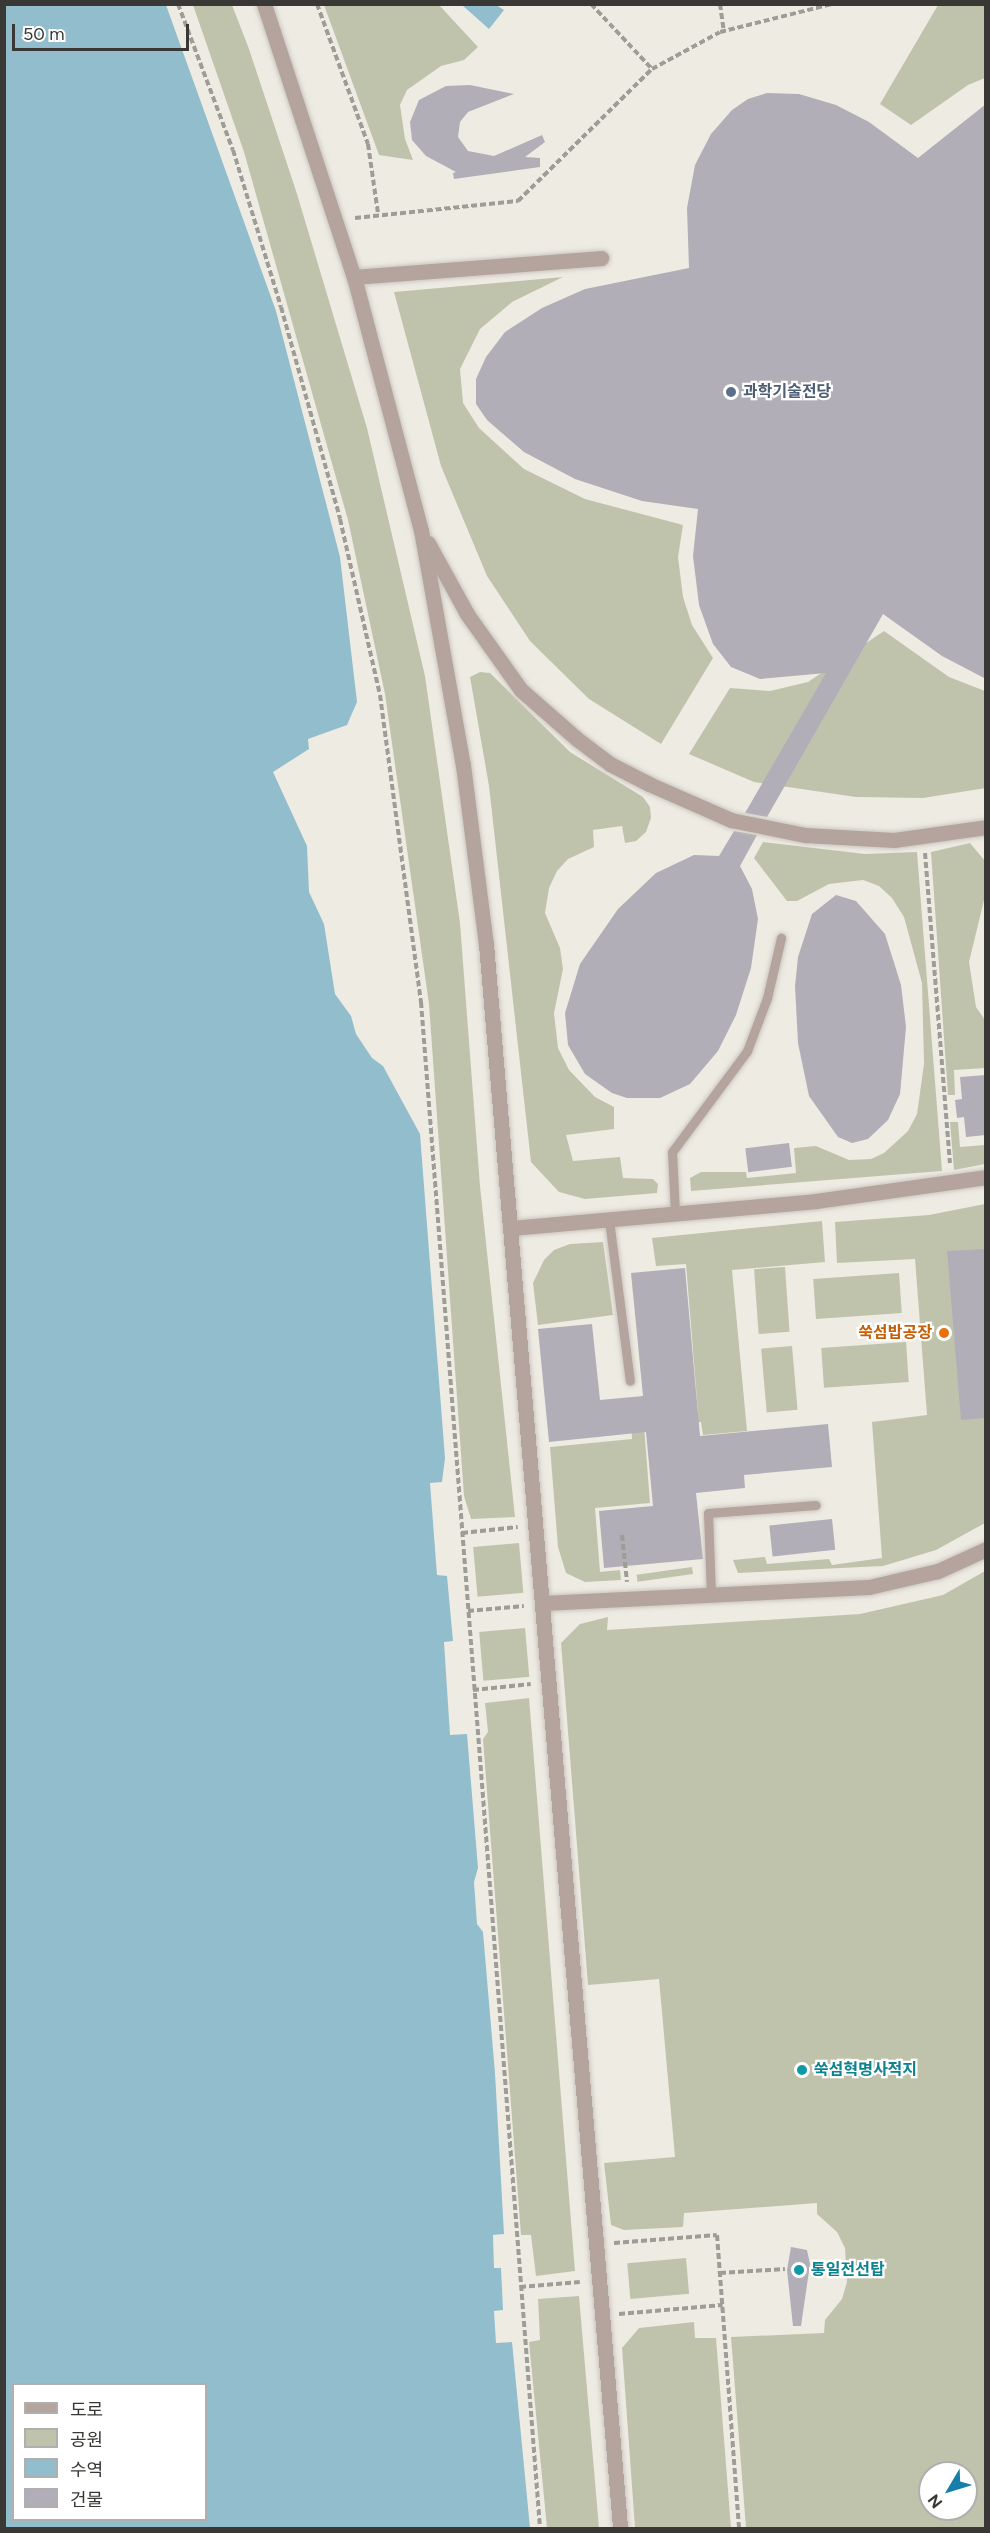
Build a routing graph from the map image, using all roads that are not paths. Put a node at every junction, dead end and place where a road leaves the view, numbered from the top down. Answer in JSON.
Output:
{"nodes":[{"id":1,"x":264,"y":4,"type":"edge"},
{"id":2,"x":601,"y":258,"type":"dead end"},
{"id":3,"x":354,"y":277,"type":"junction"},
{"id":4,"x":421,"y":530,"type":"junction"},
{"id":5,"x":986,"y":827,"type":"edge"},
{"id":6,"x":781,"y":938,"type":"dead end"},
{"id":7,"x":986,"y":1177,"type":"edge"},
{"id":8,"x":675,"y":1214,"type":"junction"},
{"id":9,"x":609,"y":1220,"type":"junction"},
{"id":10,"x":510,"y":1228,"type":"junction"},
{"id":11,"x":630,"y":1380,"type":"dead end"},
{"id":12,"x":816,"y":1505,"type":"dead end"},
{"id":13,"x":986,"y":1549,"type":"edge"},
{"id":14,"x":711,"y":1595,"type":"junction"},
{"id":15,"x":543,"y":1603,"type":"junction"},
{"id":16,"x":620,"y":2529,"type":"edge"}],
"edges":[{"from":1,"to":3,"type":"street"},
{"from":2,"to":3,"type":"street"},
{"from":3,"to":4,"type":"street"},
{"from":4,"to":5,"type":"street"},
{"from":4,"to":10,"type":"street"},
{"from":6,"to":8,"type":"lane"},
{"from":7,"to":8,"type":"street"},
{"from":8,"to":9,"type":"street"},
{"from":9,"to":10,"type":"street"},
{"from":9,"to":11,"type":"lane"},
{"from":10,"to":15,"type":"street"},
{"from":12,"to":14,"type":"lane"},
{"from":13,"to":14,"type":"street"},
{"from":14,"to":15,"type":"street"},
{"from":15,"to":16,"type":"street"}]}
